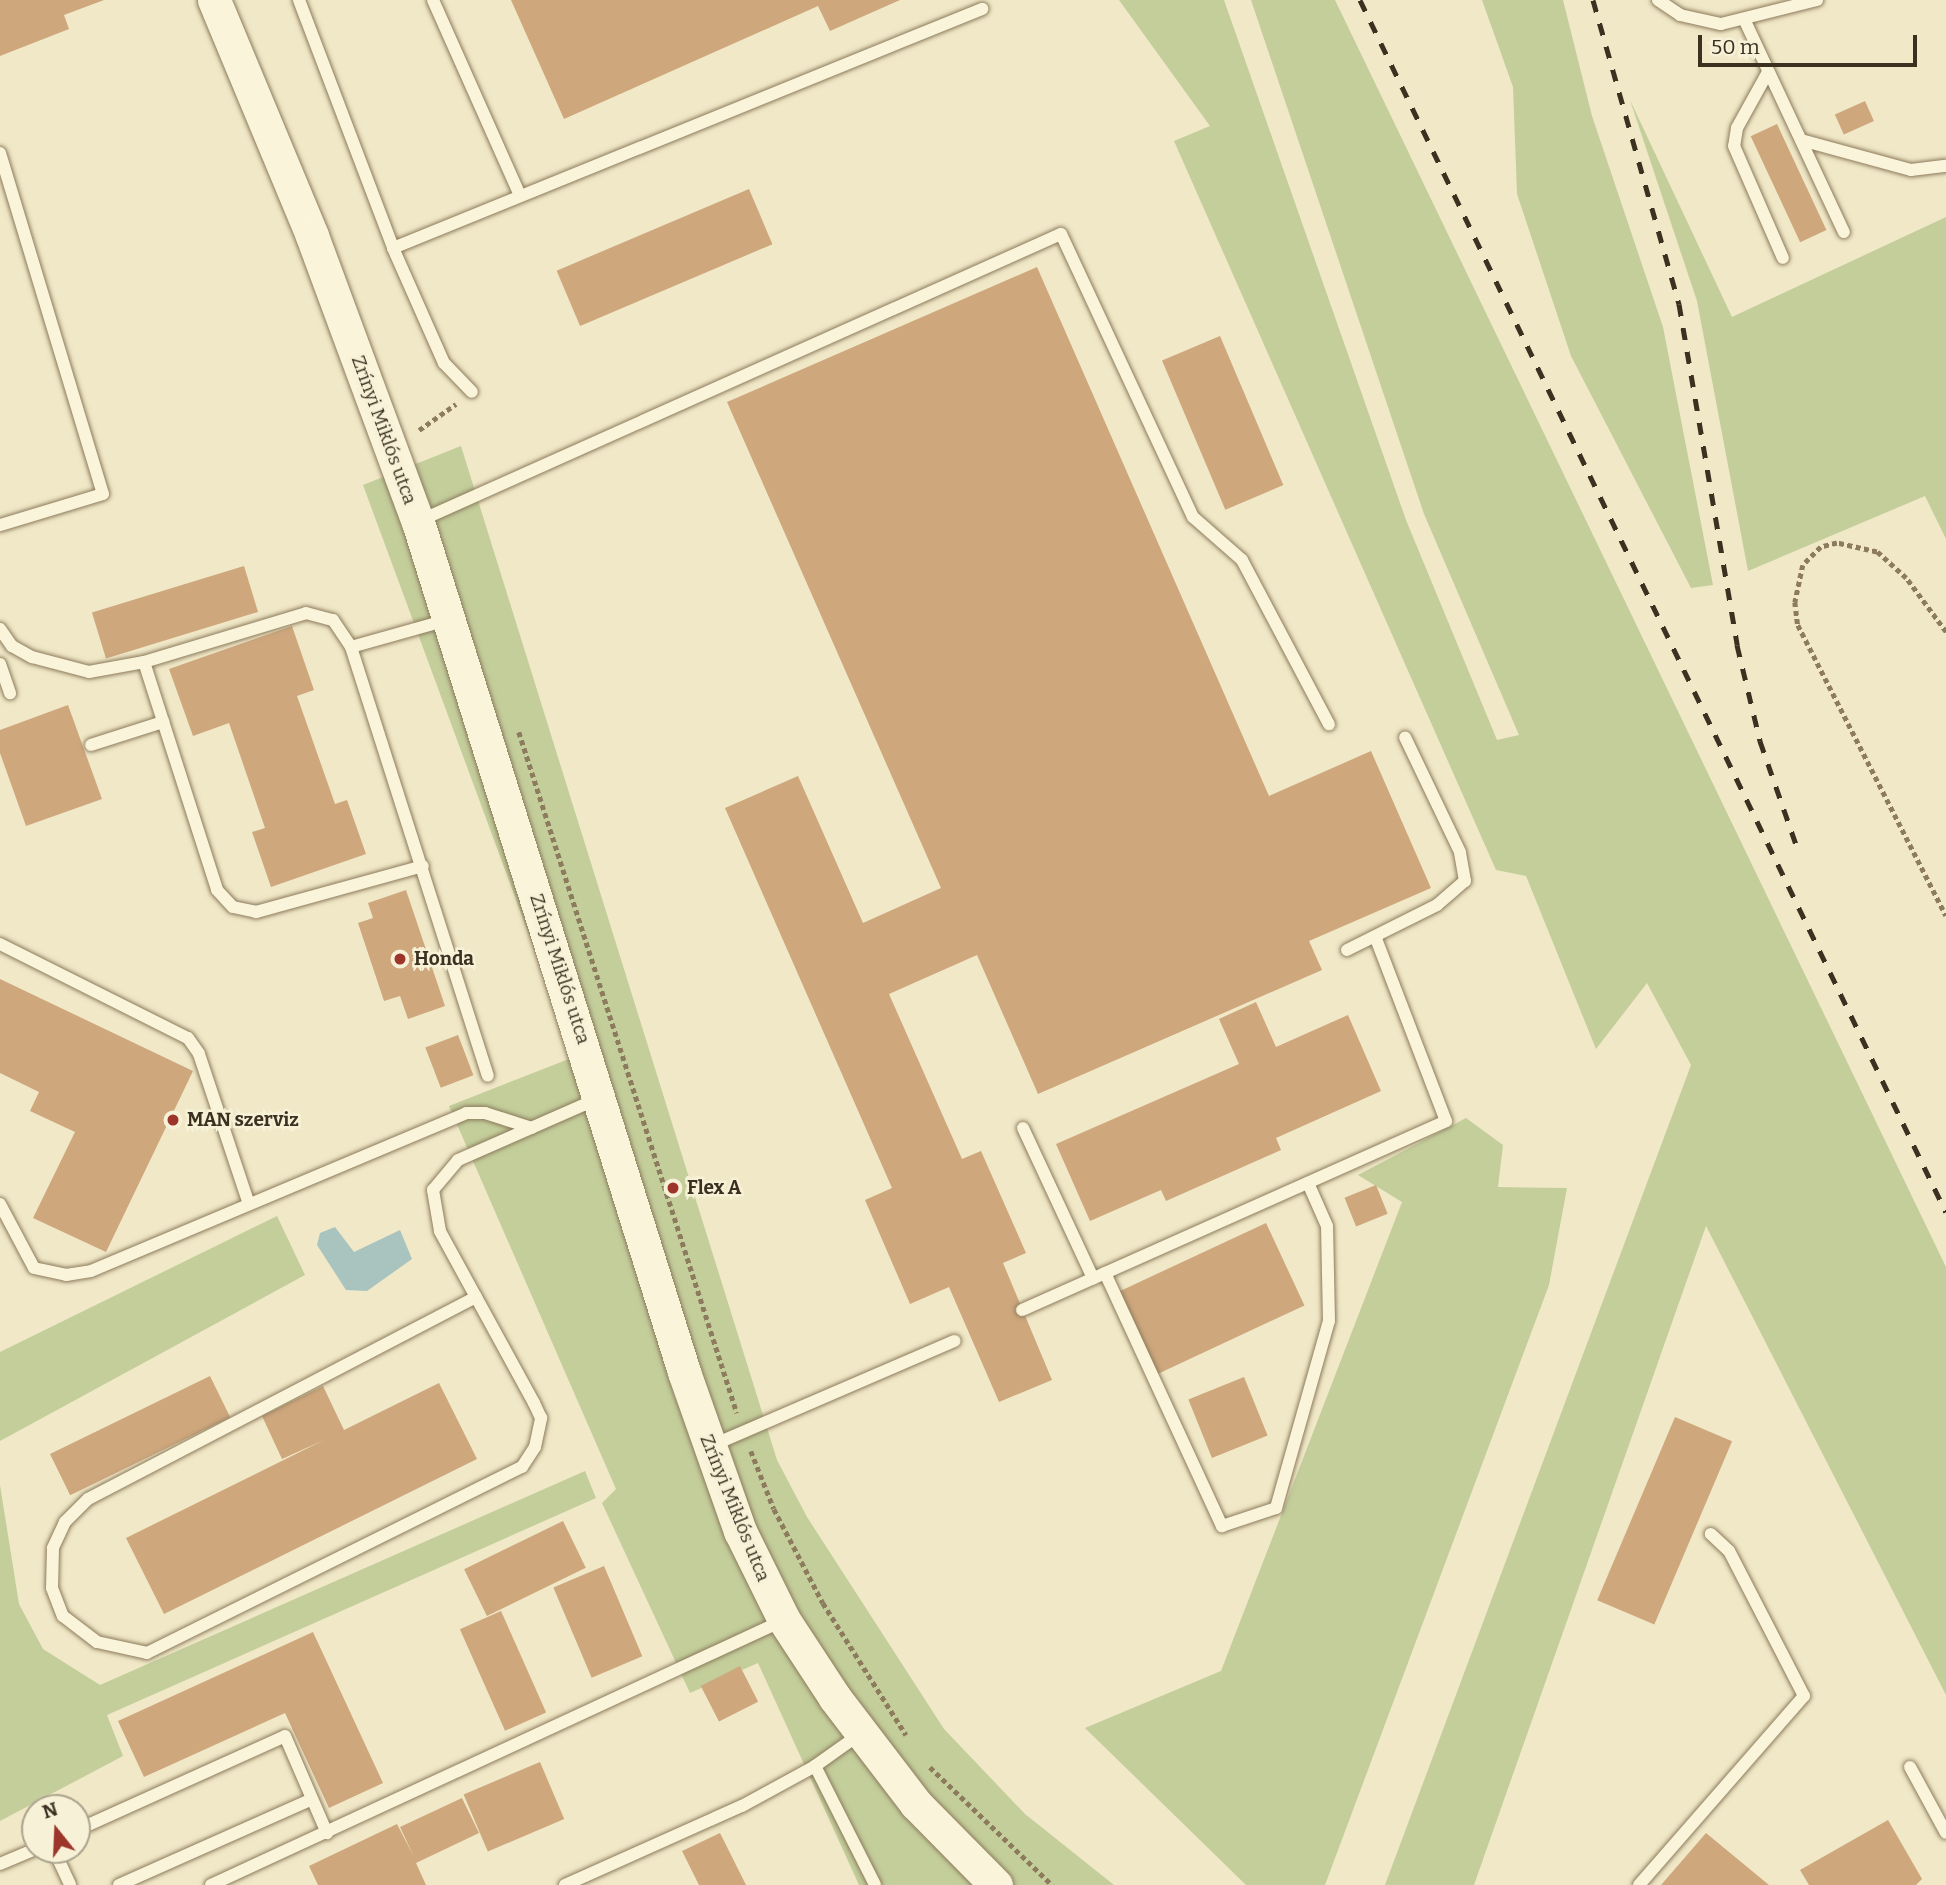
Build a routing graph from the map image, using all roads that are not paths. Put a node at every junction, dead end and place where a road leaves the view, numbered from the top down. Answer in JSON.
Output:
{"nodes":[{"id":1,"x":214,"y":0,"type":"edge"},
{"id":2,"x":299,"y":0,"type":"edge"},
{"id":3,"x":433,"y":0,"type":"edge"},
{"id":4,"x":1658,"y":0,"type":"edge"},
{"id":5,"x":1817,"y":0,"type":"edge"},
{"id":6,"x":982,"y":9,"type":"dead end"},
{"id":7,"x":1745,"y":21,"type":"junction"},
{"id":8,"x":1768,"y":72,"type":"junction"},
{"id":9,"x":1801,"y":140,"type":"junction"},
{"id":10,"x":0,"y":153,"type":"edge"},
{"id":11,"x":1946,"y":166,"type":"edge"},
{"id":12,"x":520,"y":195,"type":"junction"},
{"id":13,"x":1844,"y":232,"type":"dead end"},
{"id":14,"x":393,"y":248,"type":"junction"},
{"id":15,"x":1783,"y":258,"type":"dead end"},
{"id":16,"x":472,"y":392,"type":"road end"},
{"id":17,"x":418,"y":522,"type":"junction"},
{"id":18,"x":0,"y":525,"type":"edge"},
{"id":19,"x":450,"y":619,"type":"junction"},
{"id":20,"x":0,"y":629,"type":"edge"},
{"id":21,"x":12,"y":646,"type":"junction"},
{"id":22,"x":351,"y":647,"type":"junction"},
{"id":23,"x":0,"y":662,"type":"edge"},
{"id":24,"x":144,"y":662,"type":"junction"},
{"id":25,"x":10,"y":693,"type":"dead end"},
{"id":26,"x":163,"y":722,"type":"junction"},
{"id":27,"x":1329,"y":724,"type":"dead end"},
{"id":28,"x":1405,"y":737,"type":"dead end"},
{"id":29,"x":92,"y":745,"type":"dead end"},
{"id":30,"x":423,"y":866,"type":"junction"},
{"id":31,"x":1376,"y":939,"type":"junction"},
{"id":32,"x":0,"y":944,"type":"edge"},
{"id":33,"x":1347,"y":950,"type":"dead end"},
{"id":34,"x":488,"y":1076,"type":"dead end"},
{"id":35,"x":601,"y":1098,"type":"junction"},
{"id":36,"x":531,"y":1128,"type":"junction"},
{"id":37,"x":1023,"y":1128,"type":"dead end"},
{"id":38,"x":1308,"y":1183,"type":"junction"},
{"id":39,"x":0,"y":1204,"type":"edge"},
{"id":40,"x":249,"y":1204,"type":"junction"},
{"id":41,"x":1099,"y":1275,"type":"junction"},
{"id":42,"x":476,"y":1297,"type":"junction"},
{"id":43,"x":1022,"y":1310,"type":"dead end"},
{"id":44,"x":955,"y":1341,"type":"dead end"},
{"id":45,"x":710,"y":1447,"type":"junction"},
{"id":46,"x":1711,"y":1534,"type":"dead end"},
{"id":47,"x":784,"y":1620,"type":"junction"},
{"id":48,"x":860,"y":1734,"type":"junction"},
{"id":49,"x":815,"y":1766,"type":"junction"},
{"id":50,"x":1910,"y":1767,"type":"dead end"},
{"id":51,"x":312,"y":1799,"type":"junction"},
{"id":52,"x":91,"y":1824,"type":"edge"},
{"id":53,"x":327,"y":1833,"type":"junction"},
{"id":54,"x":1946,"y":1833,"type":"edge"},
{"id":55,"x":21,"y":1855,"type":"edge"},
{"id":56,"x":0,"y":1864,"type":"edge"},
{"id":57,"x":60,"y":1864,"type":"edge"},
{"id":58,"x":70,"y":1885,"type":"edge"},
{"id":59,"x":119,"y":1885,"type":"edge"},
{"id":60,"x":211,"y":1885,"type":"edge"},
{"id":61,"x":565,"y":1885,"type":"edge"},
{"id":62,"x":875,"y":1885,"type":"edge"},
{"id":63,"x":996,"y":1885,"type":"edge"},
{"id":64,"x":1639,"y":1885,"type":"edge"}],
"edges":[{"from":1,"to":17,"type":"main road","name":"Zrínyi Miklós utca"},
{"from":2,"to":14,"type":"lane"},
{"from":3,"to":12,"type":"lane"},
{"from":4,"to":7,"type":"lane"},
{"from":5,"to":7,"type":"lane"},
{"from":6,"to":12,"type":"lane"},
{"from":7,"to":8,"type":"lane"},
{"from":8,"to":9,"type":"lane"},
{"from":8,"to":15,"type":"lane"},
{"from":9,"to":11,"type":"lane"},
{"from":9,"to":13,"type":"lane"},
{"from":10,"to":18,"type":"lane"},
{"from":12,"to":14,"type":"lane"},
{"from":14,"to":16,"type":"lane"},
{"from":17,"to":19,"type":"main road","name":"Zrínyi Miklós utca"},
{"from":17,"to":27,"type":"lane"},
{"from":19,"to":22,"type":"lane"},
{"from":19,"to":35,"type":"main road","name":"Zrínyi Miklós utca"},
{"from":20,"to":21,"type":"lane"},
{"from":21,"to":23,"type":"lane"},
{"from":21,"to":24,"type":"lane"},
{"from":22,"to":24,"type":"lane"},
{"from":22,"to":30,"type":"lane"},
{"from":23,"to":25,"type":"lane"},
{"from":24,"to":26,"type":"lane"},
{"from":26,"to":29,"type":"lane"},
{"from":26,"to":30,"type":"lane"},
{"from":28,"to":31,"type":"lane"},
{"from":30,"to":34,"type":"lane"},
{"from":31,"to":33,"type":"lane"},
{"from":31,"to":38,"type":"lane"},
{"from":32,"to":40,"type":"lane"},
{"from":35,"to":36,"type":"lane"},
{"from":35,"to":45,"type":"main road","name":"Zrínyi Miklós utca"},
{"from":36,"to":40,"type":"lane"},
{"from":36,"to":42,"type":"lane"},
{"from":37,"to":41,"type":"lane"},
{"from":38,"to":41,"type":"lane"},
{"from":38,"to":41,"type":"lane"},
{"from":39,"to":40,"type":"lane"},
{"from":41,"to":43,"type":"lane"},
{"from":42,"to":42,"type":"lane"},
{"from":44,"to":45,"type":"lane"},
{"from":45,"to":47,"type":"main road","name":"Zrínyi Miklós utca"},
{"from":46,"to":64,"type":"lane"},
{"from":47,"to":48,"type":"main road","name":"Zrínyi Miklós utca"},
{"from":47,"to":53,"type":"lane"},
{"from":48,"to":49,"type":"lane"},
{"from":48,"to":63,"type":"main road","name":"Zrínyi Miklós utca"},
{"from":49,"to":61,"type":"lane"},
{"from":49,"to":62,"type":"lane"},
{"from":50,"to":54,"type":"lane"},
{"from":51,"to":52,"type":"lane"},
{"from":51,"to":53,"type":"lane"},
{"from":51,"to":59,"type":"lane"},
{"from":53,"to":60,"type":"lane"},
{"from":55,"to":56,"type":"lane"},
{"from":57,"to":58,"type":"lane"}]}
